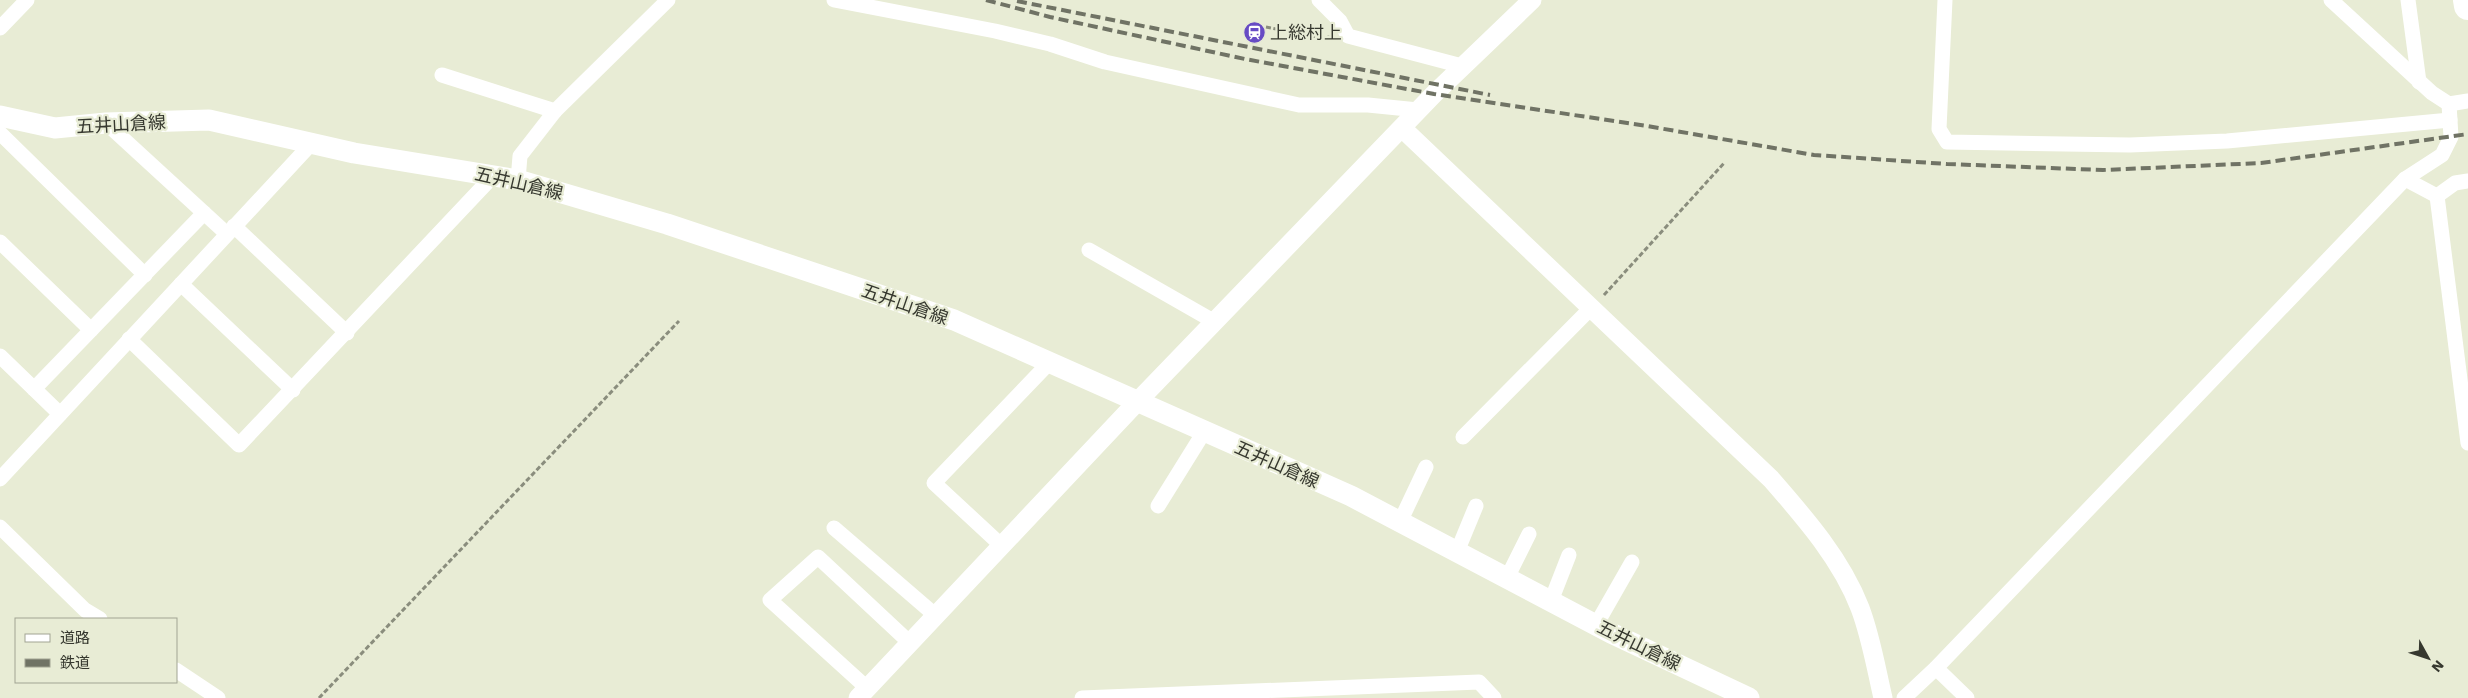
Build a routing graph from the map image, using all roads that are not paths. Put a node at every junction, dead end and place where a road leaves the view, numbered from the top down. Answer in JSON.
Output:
{"nodes":[{"id":1,"x":27,"y":0,"type":"edge"},
{"id":2,"x":668,"y":0,"type":"edge"},
{"id":3,"x":834,"y":0,"type":"edge"},
{"id":4,"x":1319,"y":0,"type":"edge"},
{"id":5,"x":1532,"y":0,"type":"edge"},
{"id":6,"x":1945,"y":0,"type":"edge"},
{"id":7,"x":2331,"y":0,"type":"edge"},
{"id":8,"x":2408,"y":0,"type":"edge"},
{"id":9,"x":2467,"y":0,"type":"edge"},
{"id":10,"x":2468,"y":6,"type":"edge"},
{"id":11,"x":0,"y":28,"type":"edge"},
{"id":12,"x":1462,"y":66,"type":"junction"},
{"id":13,"x":442,"y":75,"type":"dead end"},
{"id":14,"x":2419,"y":82,"type":"junction"},
{"id":15,"x":2468,"y":101,"type":"edge"},
{"id":16,"x":2449,"y":104,"type":"junction"},
{"id":17,"x":1418,"y":110,"type":"junction"},
{"id":18,"x":555,"y":111,"type":"junction"},
{"id":19,"x":0,"y":116,"type":"edge"},
{"id":20,"x":2450,"y":120,"type":"junction"},
{"id":21,"x":106,"y":123,"type":"junction"},
{"id":22,"x":1402,"y":128,"type":"junction"},
{"id":23,"x":0,"y":133,"type":"edge"},
{"id":24,"x":311,"y":144,"type":"junction"},
{"id":25,"x":494,"y":175,"type":"junction"},
{"id":26,"x":2405,"y":179,"type":"junction"},
{"id":27,"x":518,"y":180,"type":"junction"},
{"id":28,"x":2468,"y":181,"type":"edge"},
{"id":29,"x":2437,"y":196,"type":"junction"},
{"id":30,"x":204,"y":213,"type":"junction"},
{"id":31,"x":231,"y":230,"type":"junction"},
{"id":32,"x":0,"y":242,"type":"edge"},
{"id":33,"x":1089,"y":250,"type":"dead end"},
{"id":34,"x":145,"y":275,"type":"junction"},
{"id":35,"x":181,"y":284,"type":"junction"},
{"id":36,"x":1592,"y":307,"type":"junction"},
{"id":37,"x":1215,"y":322,"type":"junction"},
{"id":38,"x":92,"y":330,"type":"junction"},
{"id":39,"x":347,"y":333,"type":"junction"},
{"id":40,"x":129,"y":340,"type":"junction"},
{"id":41,"x":0,"y":356,"type":"edge"},
{"id":42,"x":1049,"y":363,"type":"junction"},
{"id":43,"x":34,"y":389,"type":"junction"},
{"id":44,"x":292,"y":390,"type":"junction"},
{"id":45,"x":1136,"y":402,"type":"junction"},
{"id":46,"x":60,"y":414,"type":"junction"},
{"id":47,"x":1204,"y":432,"type":"junction"},
{"id":48,"x":1463,"y":436,"type":"dead end"},
{"id":49,"x":2468,"y":443,"type":"edge"},
{"id":50,"x":1426,"y":467,"type":"dead end"},
{"id":51,"x":0,"y":479,"type":"edge"},
{"id":52,"x":1158,"y":506,"type":"dead end"},
{"id":53,"x":1476,"y":506,"type":"dead end"},
{"id":54,"x":1400,"y":522,"type":"junction"},
{"id":55,"x":0,"y":527,"type":"edge"},
{"id":56,"x":834,"y":528,"type":"dead end"},
{"id":57,"x":1529,"y":534,"type":"dead end"},
{"id":58,"x":1002,"y":546,"type":"junction"},
{"id":59,"x":1457,"y":552,"type":"junction"},
{"id":60,"x":1569,"y":555,"type":"dead end"},
{"id":61,"x":1632,"y":562,"type":"dead end"},
{"id":62,"x":1507,"y":578,"type":"junction"},
{"id":63,"x":1551,"y":601,"type":"junction"},
{"id":64,"x":934,"y":615,"type":"junction"},
{"id":65,"x":98,"y":618,"type":"edge"},
{"id":66,"x":1596,"y":625,"type":"junction"},
{"id":67,"x":909,"y":642,"type":"junction"},
{"id":68,"x":1936,"y":668,"type":"junction"},
{"id":69,"x":178,"y":671,"type":"edge"},
{"id":70,"x":862,"y":693,"type":"edge"},
{"id":71,"x":218,"y":698,"type":"edge"},
{"id":72,"x":1082,"y":698,"type":"edge"},
{"id":73,"x":1494,"y":698,"type":"edge"},
{"id":74,"x":1749,"y":698,"type":"edge"},
{"id":75,"x":1882,"y":698,"type":"edge"},
{"id":76,"x":1904,"y":698,"type":"edge"},
{"id":77,"x":1967,"y":698,"type":"edge"}],
"edges":[{"from":1,"to":11,"type":"street"},
{"from":2,"to":18,"type":"street"},
{"from":3,"to":17,"type":"street"},
{"from":4,"to":12,"type":"street"},
{"from":5,"to":12,"type":"street"},
{"from":6,"to":20,"type":"street"},
{"from":7,"to":14,"type":"street"},
{"from":8,"to":14,"type":"street"},
{"from":9,"to":10,"type":"highway"},
{"from":12,"to":17,"type":"street"},
{"from":13,"to":18,"type":"street"},
{"from":14,"to":16,"type":"street"},
{"from":15,"to":16,"type":"street"},
{"from":16,"to":20,"type":"street"},
{"from":17,"to":22,"type":"street"},
{"from":18,"to":27,"type":"street"},
{"from":19,"to":21,"type":"main road","name":"五井山倉線"},
{"from":20,"to":26,"type":"street"},
{"from":21,"to":24,"type":"main road","name":"五井山倉線"},
{"from":21,"to":30,"type":"street"},
{"from":22,"to":36,"type":"street"},
{"from":22,"to":37,"type":"street"},
{"from":23,"to":34,"type":"street"},
{"from":24,"to":25,"type":"main road","name":"五井山倉線"},
{"from":24,"to":31,"type":"street"},
{"from":25,"to":27,"type":"main road","name":"五井山倉線"},
{"from":25,"to":39,"type":"street"},
{"from":26,"to":29,"type":"street"},
{"from":26,"to":68,"type":"street"},
{"from":27,"to":42,"type":"main road","name":"五井山倉線"},
{"from":28,"to":29,"type":"street"},
{"from":29,"to":49,"type":"street"},
{"from":30,"to":31,"type":"street"},
{"from":30,"to":34,"type":"street"},
{"from":31,"to":35,"type":"street"},
{"from":31,"to":39,"type":"street"},
{"from":32,"to":38,"type":"street"},
{"from":33,"to":37,"type":"street"},
{"from":34,"to":38,"type":"street"},
{"from":35,"to":40,"type":"street"},
{"from":35,"to":44,"type":"street"},
{"from":36,"to":48,"type":"street"},
{"from":36,"to":75,"type":"street"},
{"from":37,"to":45,"type":"street"},
{"from":38,"to":43,"type":"street"},
{"from":39,"to":44,"type":"street"},
{"from":40,"to":44,"type":"street"},
{"from":40,"to":46,"type":"street"},
{"from":41,"to":43,"type":"street"},
{"from":42,"to":45,"type":"main road","name":"五井山倉線"},
{"from":42,"to":58,"type":"street"},
{"from":43,"to":46,"type":"street"},
{"from":45,"to":47,"type":"main road","name":"五井山倉線"},
{"from":45,"to":58,"type":"street"},
{"from":46,"to":51,"type":"street"},
{"from":47,"to":52,"type":"street"},
{"from":47,"to":54,"type":"main road","name":"五井山倉線"},
{"from":50,"to":54,"type":"street"},
{"from":53,"to":59,"type":"street"},
{"from":54,"to":59,"type":"main road","name":"五井山倉線"},
{"from":55,"to":65,"type":"street"},
{"from":56,"to":64,"type":"street"},
{"from":57,"to":62,"type":"street"},
{"from":58,"to":64,"type":"street"},
{"from":59,"to":62,"type":"main road","name":"五井山倉線"},
{"from":60,"to":63,"type":"street"},
{"from":61,"to":66,"type":"street"},
{"from":62,"to":63,"type":"main road","name":"五井山倉線"},
{"from":63,"to":66,"type":"main road","name":"五井山倉線"},
{"from":64,"to":67,"type":"street"},
{"from":66,"to":74,"type":"main road","name":"五井山倉線"},
{"from":67,"to":70,"type":"street"},
{"from":67,"to":70,"type":"street"},
{"from":68,"to":76,"type":"street"},
{"from":68,"to":77,"type":"street"},
{"from":69,"to":71,"type":"street"},
{"from":72,"to":73,"type":"street"}]}
